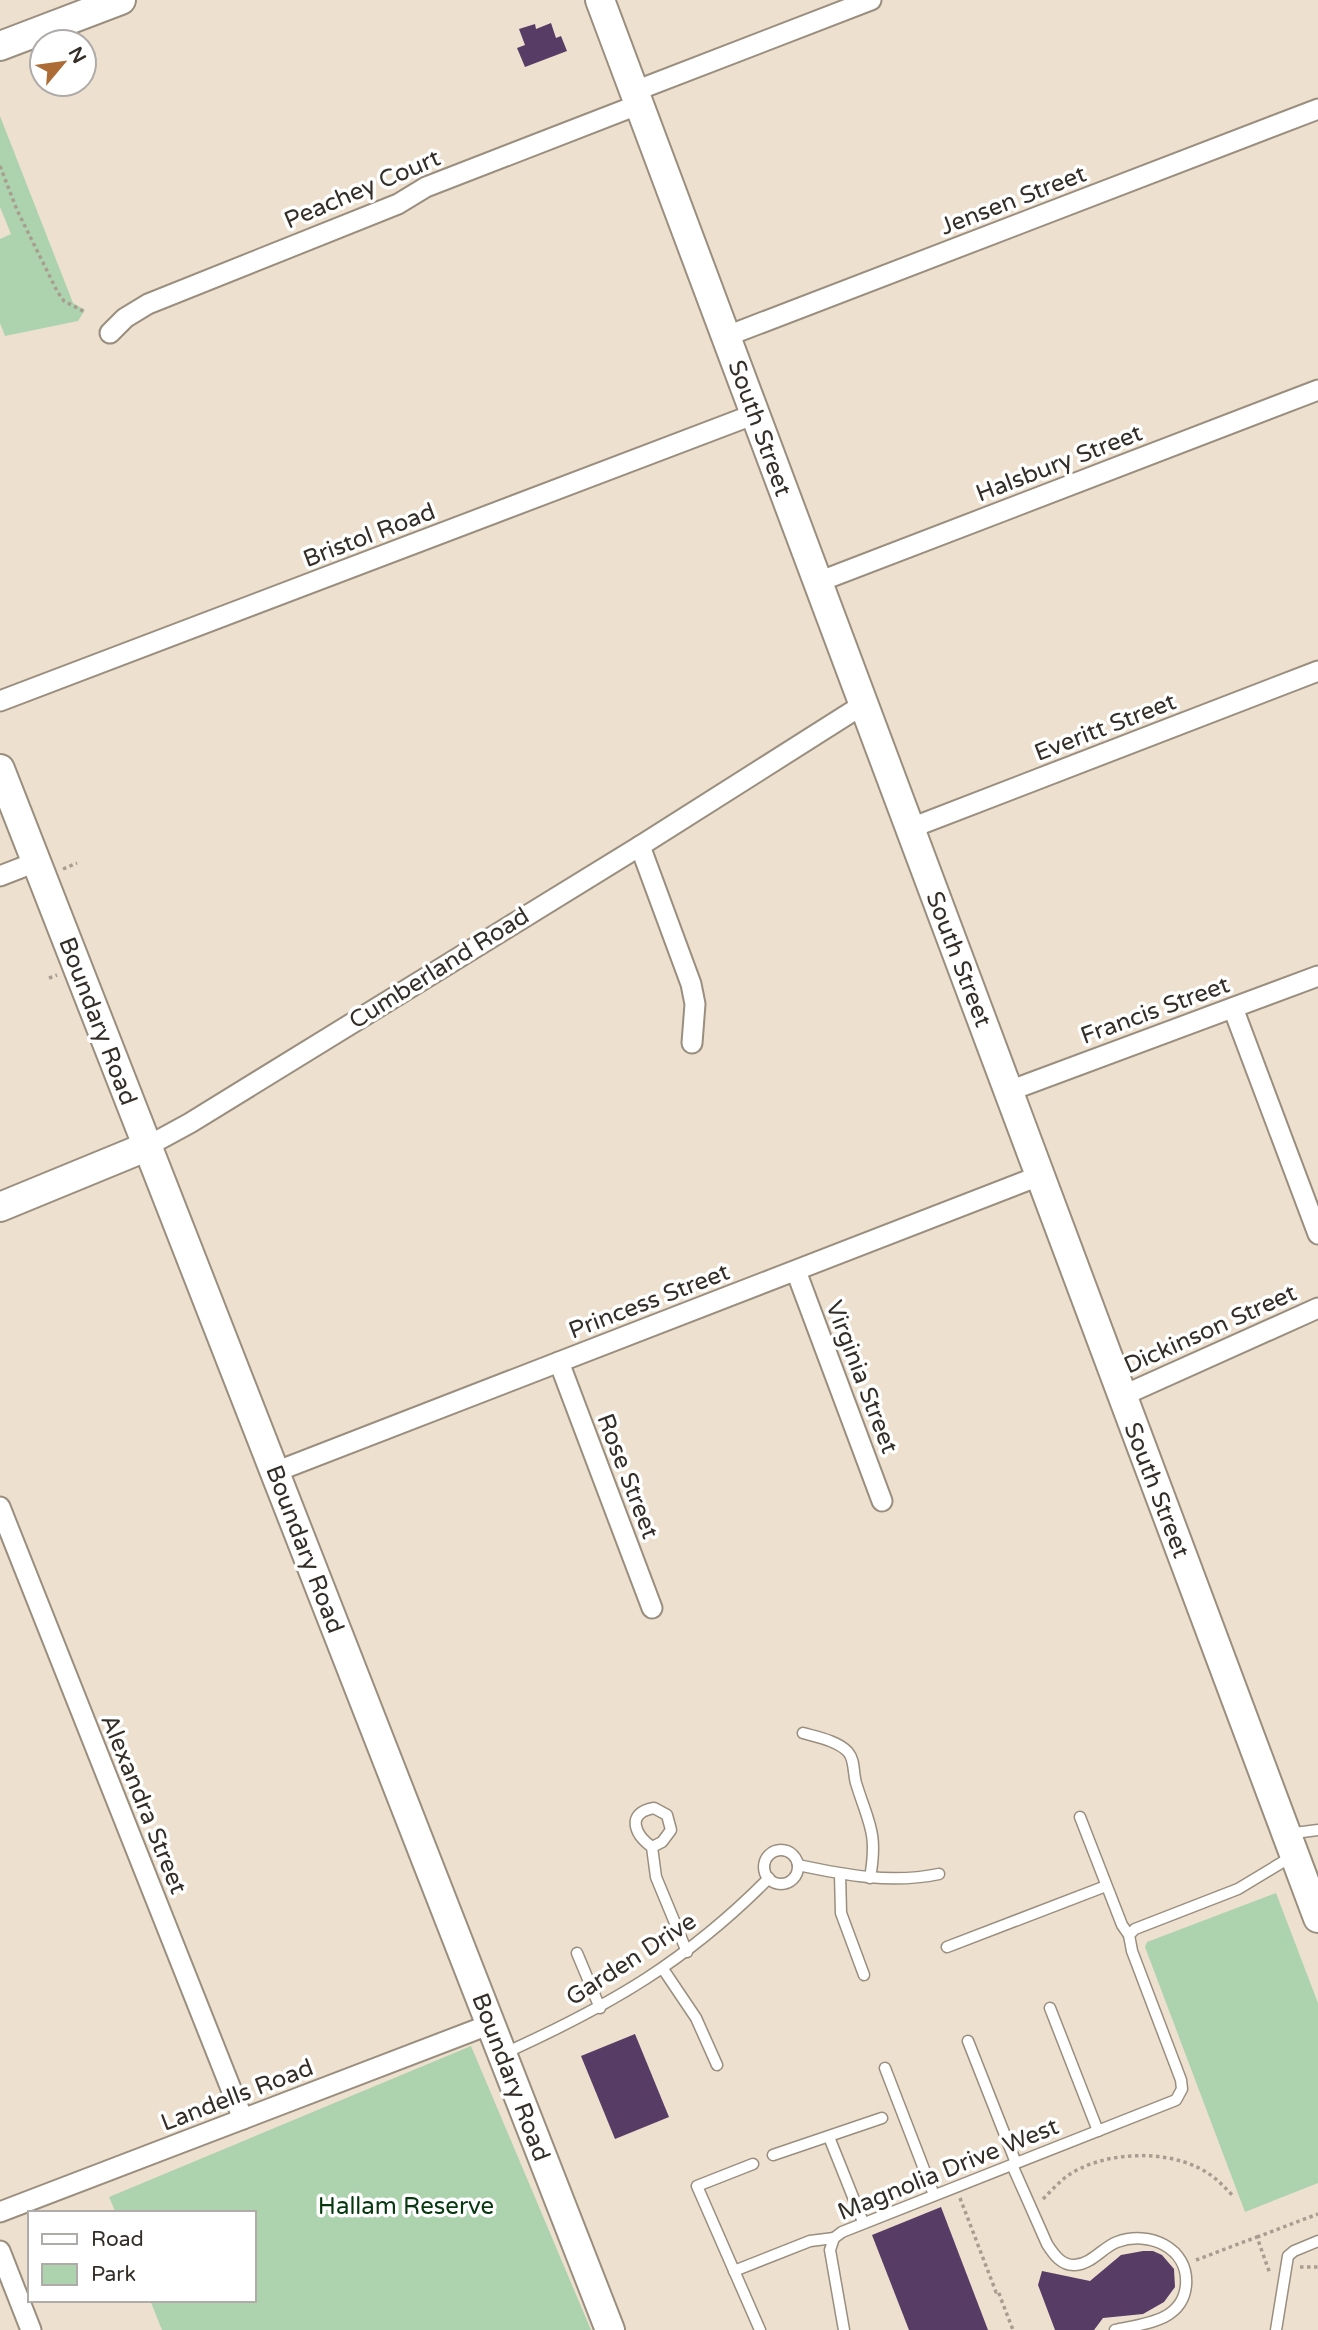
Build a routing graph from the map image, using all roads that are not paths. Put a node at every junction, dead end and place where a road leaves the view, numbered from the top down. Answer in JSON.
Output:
{"nodes":[{"id":1,"x":121,"y":0,"type":"edge"},
{"id":2,"x":600,"y":0,"type":"edge"},
{"id":3,"x":871,"y":0,"type":"edge"},
{"id":4,"x":0,"y":46,"type":"edge"},
{"id":5,"x":637,"y":98,"type":"junction"},
{"id":6,"x":1318,"y":108,"type":"edge"},
{"id":7,"x":110,"y":333,"type":"dead end"},
{"id":8,"x":727,"y":337,"type":"junction"},
{"id":9,"x":1318,"y":390,"type":"edge"},
{"id":10,"x":755,"y":414,"type":"junction"},
{"id":11,"x":818,"y":582,"type":"junction"},
{"id":12,"x":1318,"y":671,"type":"edge"},
{"id":13,"x":0,"y":701,"type":"edge"},
{"id":14,"x":864,"y":704,"type":"junction"},
{"id":15,"x":0,"y":769,"type":"edge"},
{"id":16,"x":911,"y":828,"type":"junction"},
{"id":17,"x":640,"y":846,"type":"junction"},
{"id":18,"x":49,"y":865,"type":"junction"},
{"id":19,"x":0,"y":876,"type":"edge"},
{"id":20,"x":1318,"y":976,"type":"edge"},
{"id":21,"x":1233,"y":1007,"type":"junction"},
{"id":22,"x":692,"y":1043,"type":"dead end"},
{"id":23,"x":1009,"y":1091,"type":"junction"},
{"id":24,"x":146,"y":1147,"type":"junction"},
{"id":25,"x":1039,"y":1176,"type":"junction"},
{"id":26,"x":0,"y":1207,"type":"edge"},
{"id":27,"x":1318,"y":1234,"type":"edge"},
{"id":28,"x":796,"y":1271,"type":"junction"},
{"id":29,"x":1318,"y":1308,"type":"edge"},
{"id":30,"x":559,"y":1362,"type":"junction"},
{"id":31,"x":1122,"y":1396,"type":"junction"},
{"id":32,"x":275,"y":1472,"type":"junction"},
{"id":33,"x":882,"y":1501,"type":"dead end"},
{"id":34,"x":0,"y":1507,"type":"edge"},
{"id":35,"x":652,"y":1608,"type":"dead end"},
{"id":36,"x":803,"y":1733,"type":"dead end"},
{"id":37,"x":1080,"y":1817,"type":"dead end"},
{"id":38,"x":1318,"y":1830,"type":"edge"},
{"id":39,"x":1290,"y":1844,"type":"junction"},
{"id":40,"x":652,"y":1847,"type":"dead end"},
{"id":41,"x":798,"y":1865,"type":"junction"},
{"id":42,"x":840,"y":1874,"type":"junction"},
{"id":43,"x":939,"y":1874,"type":"dead end"},
{"id":44,"x":769,"y":1878,"type":"junction"},
{"id":45,"x":870,"y":1878,"type":"junction"},
{"id":46,"x":1106,"y":1886,"type":"junction"},
{"id":47,"x":1316,"y":1906,"type":"edge"},
{"id":48,"x":1129,"y":1935,"type":"junction"},
{"id":49,"x":947,"y":1947,"type":"dead end"},
{"id":50,"x":687,"y":1952,"type":"junction"},
{"id":51,"x":577,"y":1953,"type":"dead end"},
{"id":52,"x":663,"y":1969,"type":"junction"},
{"id":53,"x":864,"y":1975,"type":"dead end"},
{"id":54,"x":600,"y":2008,"type":"junction"},
{"id":55,"x":1050,"y":2008,"type":"dead end"},
{"id":56,"x":491,"y":2024,"type":"junction"},
{"id":57,"x":968,"y":2041,"type":"dead end"},
{"id":58,"x":502,"y":2055,"type":"junction"},
{"id":59,"x":717,"y":2065,"type":"dead end"},
{"id":60,"x":885,"y":2068,"type":"dead end"},
{"id":61,"x":881,"y":2118,"type":"dead end"},
{"id":62,"x":243,"y":2119,"type":"junction"},
{"id":63,"x":1098,"y":2131,"type":"junction"},
{"id":64,"x":829,"y":2137,"type":"junction"},
{"id":65,"x":773,"y":2155,"type":"dead end"},
{"id":66,"x":753,"y":2164,"type":"dead end"},
{"id":67,"x":1014,"y":2164,"type":"junction"},
{"id":68,"x":933,"y":2195,"type":"junction"},
{"id":69,"x":0,"y":2211,"type":"edge"},
{"id":70,"x":863,"y":2222,"type":"junction"},
{"id":71,"x":834,"y":2238,"type":"junction"},
{"id":72,"x":1318,"y":2241,"type":"edge"},
{"id":73,"x":0,"y":2251,"type":"edge"},
{"id":74,"x":734,"y":2271,"type":"junction"},
{"id":75,"x":31,"y":2330,"type":"edge"},
{"id":76,"x":610,"y":2330,"type":"edge"},
{"id":77,"x":760,"y":2330,"type":"edge"},
{"id":78,"x":844,"y":2330,"type":"edge"},
{"id":79,"x":1115,"y":2330,"type":"edge"},
{"id":80,"x":1276,"y":2330,"type":"edge"}],
"edges":[{"from":1,"to":4,"type":"street"},
{"from":2,"to":5,"type":"street","name":"South Street"},
{"from":3,"to":5,"type":"street","name":"Peachey Court"},
{"from":5,"to":7,"type":"street","name":"Peachey Court"},
{"from":5,"to":8,"type":"street","name":"South Street"},
{"from":6,"to":8,"type":"street","name":"Jensen Street"},
{"from":8,"to":10,"type":"street","name":"South Street"},
{"from":9,"to":11,"type":"street","name":"Halsbury Street"},
{"from":10,"to":11,"type":"street","name":"South Street"},
{"from":10,"to":13,"type":"street","name":"Bristol Road"},
{"from":11,"to":14,"type":"street","name":"South Street"},
{"from":12,"to":16,"type":"street","name":"Everitt Street"},
{"from":14,"to":16,"type":"street","name":"South Street"},
{"from":14,"to":17,"type":"street","name":"Cumberland Road"},
{"from":15,"to":18,"type":"street","name":"Boundary Road"},
{"from":16,"to":23,"type":"street","name":"South Street"},
{"from":17,"to":22,"type":"street"},
{"from":17,"to":24,"type":"street","name":"Cumberland Road"},
{"from":18,"to":19,"type":"street"},
{"from":18,"to":24,"type":"street","name":"Boundary Road"},
{"from":20,"to":21,"type":"street","name":"Francis Street"},
{"from":21,"to":23,"type":"street","name":"Francis Street"},
{"from":21,"to":27,"type":"street"},
{"from":23,"to":25,"type":"street","name":"South Street"},
{"from":24,"to":26,"type":"street","name":"Cumberland Road"},
{"from":24,"to":32,"type":"street","name":"Boundary Road"},
{"from":25,"to":28,"type":"street","name":"Princess Street"},
{"from":25,"to":31,"type":"street","name":"South Street"},
{"from":28,"to":30,"type":"street","name":"Princess Street"},
{"from":28,"to":33,"type":"street","name":"Virginia Street"},
{"from":29,"to":31,"type":"street","name":"Dickinson Street"},
{"from":30,"to":32,"type":"street","name":"Princess Street"},
{"from":30,"to":35,"type":"street","name":"Rose Street"},
{"from":31,"to":39,"type":"street","name":"South Street"},
{"from":32,"to":56,"type":"street","name":"Boundary Road"},
{"from":34,"to":62,"type":"street","name":"Alexandra Street"},
{"from":36,"to":45,"type":"lane"},
{"from":37,"to":46,"type":"lane"},
{"from":38,"to":39,"type":"lane"},
{"from":39,"to":47,"type":"street","name":"South Street"},
{"from":39,"to":48,"type":"lane"},
{"from":40,"to":50,"type":"lane"},
{"from":41,"to":42,"type":"lane"},
{"from":41,"to":44,"type":"lane"},
{"from":41,"to":44,"type":"lane"},
{"from":42,"to":45,"type":"lane"},
{"from":42,"to":53,"type":"lane"},
{"from":43,"to":45,"type":"lane"},
{"from":44,"to":50,"type":"lane","name":"Garden Drive"},
{"from":46,"to":48,"type":"lane"},
{"from":46,"to":49,"type":"lane"},
{"from":48,"to":63,"type":"lane","name":"Magnolia Drive West"},
{"from":50,"to":52,"type":"lane","name":"Garden Drive"},
{"from":51,"to":54,"type":"lane"},
{"from":52,"to":54,"type":"lane","name":"Garden Drive"},
{"from":52,"to":59,"type":"lane"},
{"from":54,"to":58,"type":"lane","name":"Garden Drive"},
{"from":55,"to":63,"type":"lane"},
{"from":56,"to":58,"type":"street","name":"Boundary Road"},
{"from":56,"to":62,"type":"street","name":"Landells Road"},
{"from":57,"to":67,"type":"lane"},
{"from":58,"to":76,"type":"street","name":"Boundary Road"},
{"from":60,"to":68,"type":"lane"},
{"from":61,"to":64,"type":"lane"},
{"from":62,"to":69,"type":"street","name":"Landells Road"},
{"from":63,"to":67,"type":"lane","name":"Magnolia Drive West"},
{"from":64,"to":65,"type":"lane"},
{"from":64,"to":70,"type":"lane"},
{"from":66,"to":74,"type":"lane"},
{"from":67,"to":68,"type":"lane","name":"Magnolia Drive West"},
{"from":67,"to":79,"type":"lane"},
{"from":68,"to":70,"type":"lane","name":"Magnolia Drive West"},
{"from":70,"to":71,"type":"lane","name":"Magnolia Drive West"},
{"from":71,"to":74,"type":"lane"},
{"from":71,"to":78,"type":"lane","name":"Magnolia Drive West"},
{"from":72,"to":80,"type":"lane"},
{"from":73,"to":75,"type":"street"},
{"from":74,"to":77,"type":"lane"}]}
